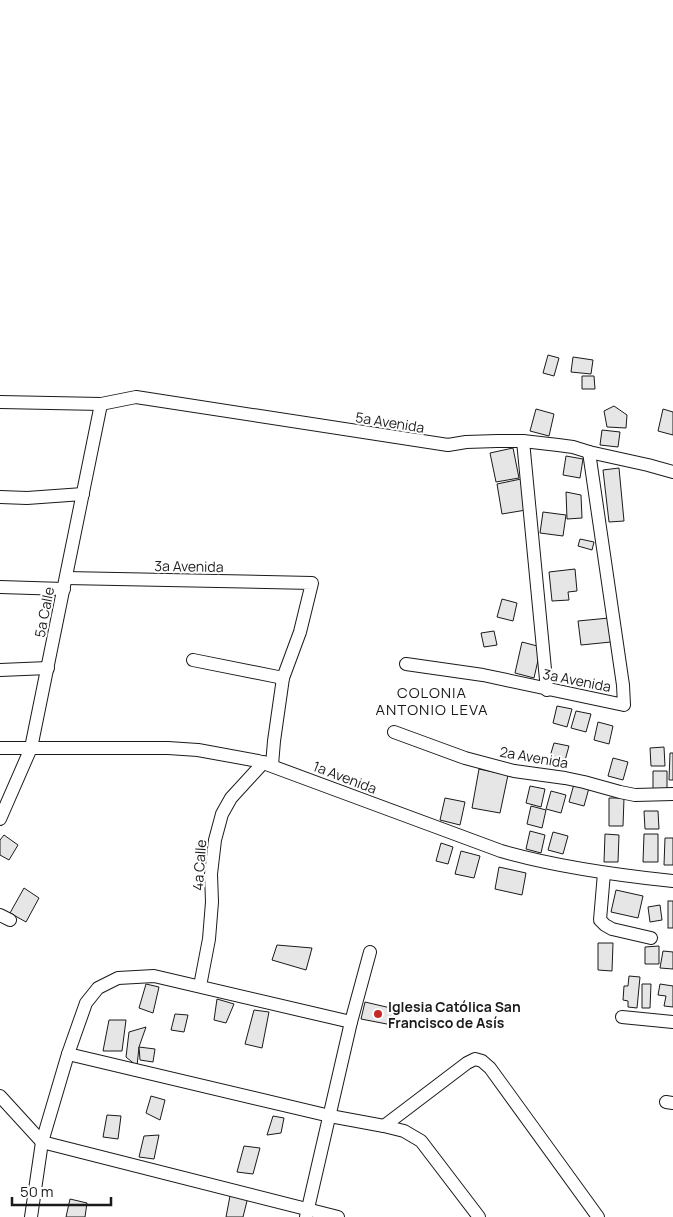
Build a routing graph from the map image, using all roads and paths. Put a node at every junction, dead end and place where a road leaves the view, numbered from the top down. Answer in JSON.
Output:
{"nodes":[{"id":1,"x":0,"y":402,"type":"edge"},
{"id":2,"x":102,"y":404,"type":"junction"},
{"id":3,"x":523,"y":441,"type":"junction"},
{"id":4,"x":589,"y":452,"type":"junction"},
{"id":5,"x":673,"y":472,"type":"edge"},
{"id":6,"x":83,"y":494,"type":"junction"},
{"id":7,"x":0,"y":497,"type":"edge"},
{"id":8,"x":65,"y":584,"type":"junction"},
{"id":9,"x":0,"y":587,"type":"edge"},
{"id":10,"x":193,"y":660,"type":"dead end"},
{"id":11,"x":406,"y":664,"type":"dead end"},
{"id":12,"x":48,"y":668,"type":"junction"},
{"id":13,"x":0,"y":670,"type":"edge"},
{"id":14,"x":284,"y":678,"type":"junction"},
{"id":15,"x":547,"y":690,"type":"junction"},
{"id":16,"x":394,"y":732,"type":"dead end"},
{"id":17,"x":0,"y":748,"type":"edge"},
{"id":18,"x":31,"y":748,"type":"junction"},
{"id":19,"x":268,"y":764,"type":"junction"},
{"id":20,"x":673,"y":794,"type":"edge"},
{"id":21,"x":0,"y":820,"type":"edge"},
{"id":22,"x":604,"y":873,"type":"junction"},
{"id":23,"x":673,"y":881,"type":"edge"},
{"id":24,"x":651,"y":938,"type":"dead end"},
{"id":25,"x":370,"y":952,"type":"dead end"},
{"id":26,"x":200,"y":986,"type":"junction"},
{"id":27,"x":622,"y":1017,"type":"dead end"},
{"id":28,"x":351,"y":1022,"type":"junction"},
{"id":29,"x":673,"y":1022,"type":"edge"},
{"id":30,"x":68,"y":1054,"type":"junction"},
{"id":31,"x":0,"y":1096,"type":"edge"},
{"id":32,"x":330,"y":1116,"type":"junction"},
{"id":33,"x":384,"y":1126,"type":"junction"},
{"id":34,"x":42,"y":1142,"type":"junction"},
{"id":35,"x":306,"y":1213,"type":"edge"},
{"id":36,"x":31,"y":1217,"type":"edge"},
{"id":37,"x":338,"y":1217,"type":"edge"},
{"id":38,"x":479,"y":1217,"type":"edge"},
{"id":39,"x":598,"y":1217,"type":"edge"}],
"edges":[{"from":1,"to":2,"type":"street","name":"5a Avenida"},
{"from":2,"to":3,"type":"street","name":"5a Avenida"},
{"from":2,"to":6,"type":"street","name":"5a Calle"},
{"from":3,"to":4,"type":"street","name":"5a Avenida"},
{"from":3,"to":15,"type":"street"},
{"from":4,"to":5,"type":"street","name":"5a Avenida"},
{"from":4,"to":15,"type":"street","name":"3a Avenida"},
{"from":6,"to":7,"type":"street"},
{"from":6,"to":8,"type":"street","name":"5a Calle"},
{"from":8,"to":9,"type":"street","name":"3a Avenida"},
{"from":8,"to":12,"type":"street","name":"5a Calle"},
{"from":8,"to":14,"type":"street","name":"3a Avenida"},
{"from":10,"to":14,"type":"street"},
{"from":11,"to":15,"type":"street","name":"3a Avenida"},
{"from":12,"to":13,"type":"street"},
{"from":12,"to":18,"type":"street","name":"5a Calle"},
{"from":14,"to":19,"type":"street"},
{"from":16,"to":20,"type":"street","name":"2a Avenida"},
{"from":17,"to":18,"type":"street","name":"1a Avenida"},
{"from":18,"to":19,"type":"street","name":"1a Avenida"},
{"from":18,"to":21,"type":"street","name":"5a Calle"},
{"from":19,"to":22,"type":"street","name":"1a Avenida"},
{"from":19,"to":26,"type":"street","name":"4a Calle"},
{"from":22,"to":23,"type":"street","name":"1a Avenida"},
{"from":22,"to":24,"type":"street"},
{"from":25,"to":28,"type":"street"},
{"from":26,"to":28,"type":"street"},
{"from":26,"to":30,"type":"street"},
{"from":27,"to":29,"type":"street"},
{"from":28,"to":32,"type":"street"},
{"from":30,"to":32,"type":"street"},
{"from":30,"to":34,"type":"street"},
{"from":31,"to":34,"type":"street"},
{"from":32,"to":33,"type":"street"},
{"from":32,"to":35,"type":"street"},
{"from":33,"to":38,"type":"street"},
{"from":33,"to":39,"type":"street"},
{"from":34,"to":35,"type":"street"},
{"from":34,"to":36,"type":"street"},
{"from":35,"to":37,"type":"street"}]}
